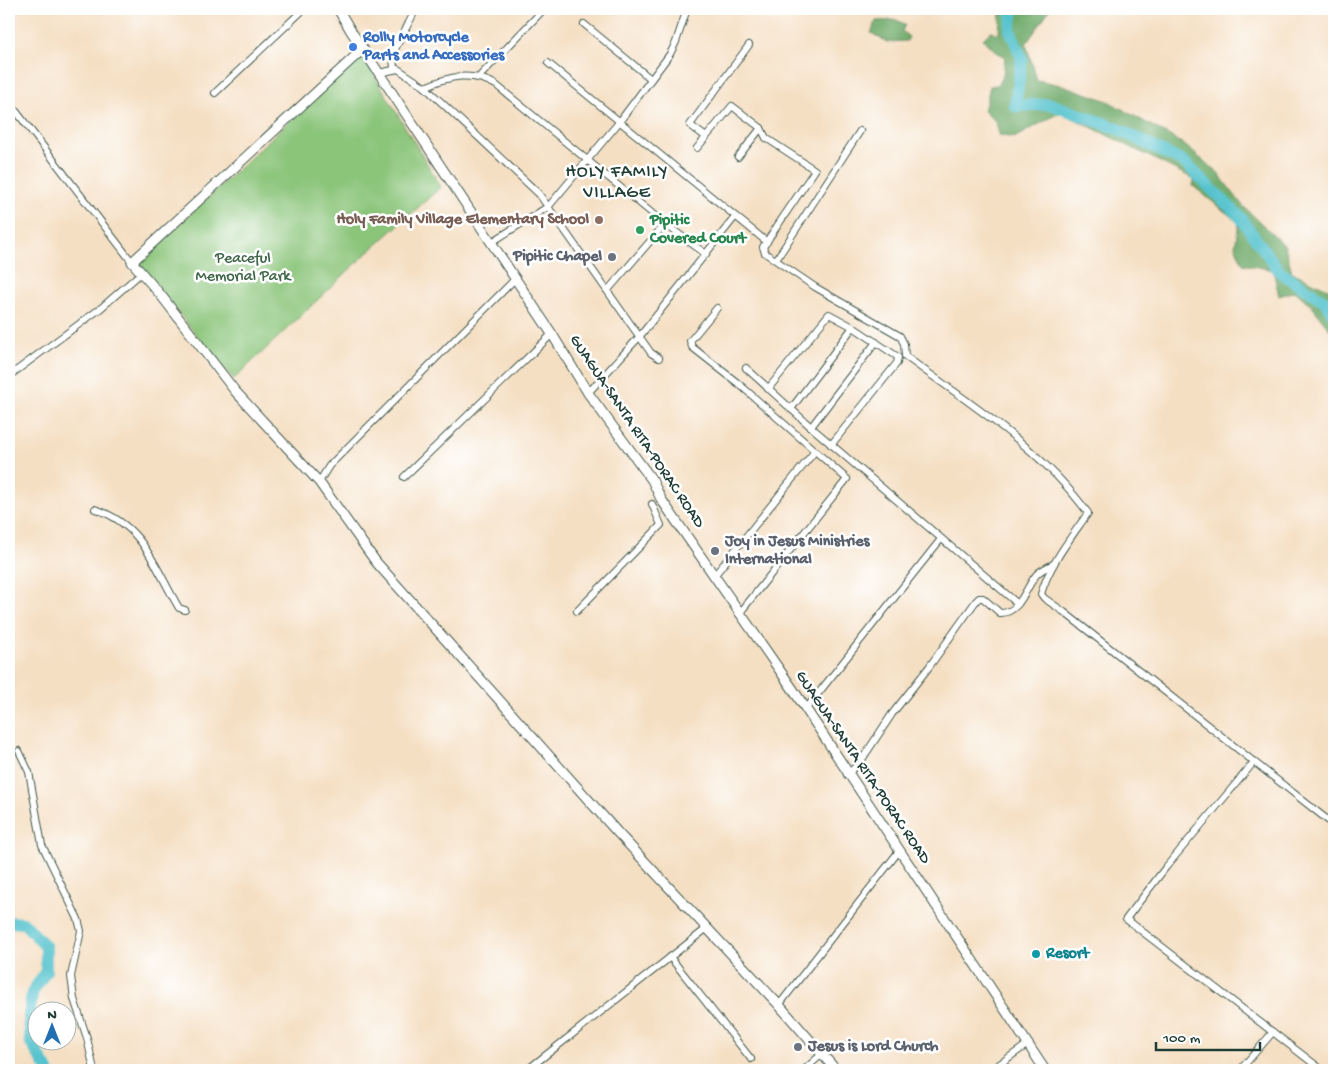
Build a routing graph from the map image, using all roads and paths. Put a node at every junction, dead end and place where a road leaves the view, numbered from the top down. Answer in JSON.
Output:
{"nodes":[{"id":1,"x":304,"y":9,"type":"edge"},
{"id":2,"x":338,"y":9,"type":"edge"},
{"id":3,"x":416,"y":9,"type":"edge"},
{"id":4,"x":544,"y":9,"type":"edge"},
{"id":5,"x":687,"y":9,"type":"edge"},
{"id":6,"x":584,"y":24,"type":"dead end"},
{"id":7,"x":749,"y":45,"type":"dead end"},
{"id":8,"x":363,"y":49,"type":"junction"},
{"id":9,"x":548,"y":62,"type":"dead end"},
{"id":10,"x":394,"y":69,"type":"junction"},
{"id":11,"x":379,"y":73,"type":"junction"},
{"id":12,"x":478,"y":78,"type":"junction"},
{"id":13,"x":651,"y":79,"type":"junction"},
{"id":14,"x":425,"y":87,"type":"junction"},
{"id":15,"x":215,"y":93,"type":"dead end"},
{"id":16,"x":9,"y":102,"type":"edge"},
{"id":17,"x":620,"y":120,"type":"junction"},
{"id":18,"x":761,"y":128,"type":"junction"},
{"id":19,"x":860,"y":131,"type":"dead end"},
{"id":20,"x":706,"y":137,"type":"junction"},
{"id":21,"x":697,"y":148,"type":"dead end"},
{"id":22,"x":738,"y":157,"type":"dead end"},
{"id":23,"x":587,"y":160,"type":"junction"},
{"id":24,"x":549,"y":206,"type":"junction"},
{"id":25,"x":735,"y":216,"type":"junction"},
{"id":26,"x":665,"y":224,"type":"junction"},
{"id":27,"x":492,"y":242,"type":"junction"},
{"id":28,"x":767,"y":242,"type":"junction"},
{"id":29,"x":706,"y":254,"type":"junction"},
{"id":30,"x":776,"y":260,"type":"junction"},
{"id":31,"x":132,"y":262,"type":"junction"},
{"id":32,"x":141,"y":273,"type":"junction"},
{"id":33,"x":515,"y":279,"type":"junction"},
{"id":34,"x":608,"y":290,"type":"junction"},
{"id":35,"x":718,"y":308,"type":"dead end"},
{"id":36,"x":853,"y":327,"type":"junction"},
{"id":37,"x":552,"y":334,"type":"junction"},
{"id":38,"x":640,"y":336,"type":"junction"},
{"id":39,"x":876,"y":342,"type":"junction"},
{"id":40,"x":659,"y":358,"type":"dead end"},
{"id":41,"x":746,"y":368,"type":"dead end"},
{"id":42,"x":9,"y":376,"type":"edge"},
{"id":43,"x":768,"y":389,"type":"junction"},
{"id":44,"x":588,"y":392,"type":"junction"},
{"id":45,"x":791,"y":409,"type":"junction"},
{"id":46,"x":811,"y":427,"type":"junction"},
{"id":47,"x":831,"y":444,"type":"junction"},
{"id":48,"x":815,"y":451,"type":"junction"},
{"id":49,"x":404,"y":476,"type":"dead end"},
{"id":50,"x":319,"y":482,"type":"junction"},
{"id":51,"x":652,"y":504,"type":"dead end"},
{"id":52,"x":95,"y":509,"type":"dead end"},
{"id":53,"x":942,"y":539,"type":"junction"},
{"id":54,"x":1054,"y":564,"type":"junction"},
{"id":55,"x":714,"y":576,"type":"junction"},
{"id":56,"x":1031,"y":582,"type":"junction"},
{"id":57,"x":1044,"y":586,"type":"junction"},
{"id":58,"x":1018,"y":604,"type":"junction"},
{"id":59,"x":185,"y":610,"type":"dead end"},
{"id":60,"x":577,"y":611,"type":"dead end"},
{"id":61,"x":740,"y":614,"type":"junction"},
{"id":62,"x":805,"y":710,"type":"junction"},
{"id":63,"x":19,"y":751,"type":"dead end"},
{"id":64,"x":1254,"y":762,"type":"junction"},
{"id":65,"x":847,"y":775,"type":"junction"},
{"id":66,"x":1334,"y":825,"type":"edge"},
{"id":67,"x":899,"y":850,"type":"junction"},
{"id":68,"x":706,"y":929,"type":"junction"},
{"id":69,"x":670,"y":957,"type":"junction"},
{"id":70,"x":779,"y":1005,"type":"junction"},
{"id":71,"x":1273,"y":1032,"type":"junction"},
{"id":72,"x":1028,"y":1044,"type":"junction"},
{"id":73,"x":822,"y":1054,"type":"junction"},
{"id":74,"x":751,"y":1059,"type":"dead end"},
{"id":75,"x":94,"y":1070,"type":"edge"},
{"id":76,"x":527,"y":1070,"type":"edge"},
{"id":77,"x":804,"y":1070,"type":"edge"},
{"id":78,"x":836,"y":1070,"type":"edge"},
{"id":79,"x":991,"y":1070,"type":"edge"},
{"id":80,"x":1045,"y":1070,"type":"edge"},
{"id":81,"x":1240,"y":1070,"type":"edge"},
{"id":82,"x":1322,"y":1070,"type":"edge"}],
"edges":[{"from":1,"to":15,"type":"street"},
{"from":2,"to":8,"type":"street","name":"GUAGUA-SANTA RITA-PORAC ROAD"},
{"from":3,"to":10,"type":"street"},
{"from":4,"to":12,"type":"street"},
{"from":5,"to":13,"type":"street"},
{"from":6,"to":13,"type":"street"},
{"from":7,"to":20,"type":"street"},
{"from":8,"to":11,"type":"street","name":"GUAGUA-SANTA RITA-PORAC ROAD"},
{"from":8,"to":31,"type":"street"},
{"from":9,"to":17,"type":"street"},
{"from":10,"to":11,"type":"street"},
{"from":10,"to":14,"type":"street"},
{"from":11,"to":27,"type":"street","name":"GUAGUA-SANTA RITA-PORAC ROAD"},
{"from":12,"to":14,"type":"street"},
{"from":12,"to":23,"type":"street"},
{"from":13,"to":17,"type":"street"},
{"from":14,"to":24,"type":"street"},
{"from":16,"to":31,"type":"street"},
{"from":17,"to":23,"type":"street"},
{"from":17,"to":25,"type":"street"},
{"from":18,"to":20,"type":"street"},
{"from":18,"to":22,"type":"street"},
{"from":18,"to":28,"type":"street"},
{"from":19,"to":30,"type":"street"},
{"from":20,"to":21,"type":"street"},
{"from":23,"to":24,"type":"street"},
{"from":23,"to":26,"type":"street"},
{"from":24,"to":27,"type":"street"},
{"from":24,"to":34,"type":"street"},
{"from":25,"to":28,"type":"street"},
{"from":25,"to":29,"type":"street"},
{"from":26,"to":29,"type":"street"},
{"from":26,"to":34,"type":"street"},
{"from":27,"to":33,"type":"street","name":"GUAGUA-SANTA RITA-PORAC ROAD"},
{"from":28,"to":30,"type":"street"},
{"from":29,"to":38,"type":"street"},
{"from":30,"to":54,"type":"street"},
{"from":31,"to":32,"type":"street"},
{"from":32,"to":42,"type":"street"},
{"from":32,"to":50,"type":"street"},
{"from":33,"to":37,"type":"street","name":"GUAGUA-SANTA RITA-PORAC ROAD"},
{"from":33,"to":50,"type":"street"},
{"from":34,"to":38,"type":"street"},
{"from":35,"to":48,"type":"street"},
{"from":36,"to":39,"type":"street"},
{"from":36,"to":43,"type":"street"},
{"from":36,"to":45,"type":"street"},
{"from":37,"to":44,"type":"street","name":"GUAGUA-SANTA RITA-PORAC ROAD"},
{"from":37,"to":49,"type":"street"},
{"from":38,"to":40,"type":"street"},
{"from":38,"to":44,"type":"street"},
{"from":39,"to":46,"type":"street"},
{"from":39,"to":47,"type":"street"},
{"from":41,"to":43,"type":"street"},
{"from":43,"to":45,"type":"street"},
{"from":44,"to":55,"type":"street","name":"GUAGUA-SANTA RITA-PORAC ROAD"},
{"from":45,"to":46,"type":"street"},
{"from":46,"to":47,"type":"street"},
{"from":47,"to":53,"type":"street"},
{"from":48,"to":55,"type":"street"},
{"from":48,"to":61,"type":"street"},
{"from":50,"to":68,"type":"street"},
{"from":51,"to":60,"type":"street"},
{"from":52,"to":59,"type":"street"},
{"from":53,"to":58,"type":"street"},
{"from":53,"to":62,"type":"street"},
{"from":54,"to":56,"type":"street"},
{"from":54,"to":57,"type":"street"},
{"from":55,"to":61,"type":"street","name":"GUAGUA-SANTA RITA-PORAC ROAD"},
{"from":56,"to":57,"type":"street"},
{"from":56,"to":58,"type":"street"},
{"from":57,"to":64,"type":"street"},
{"from":58,"to":65,"type":"street"},
{"from":61,"to":62,"type":"street","name":"GUAGUA-SANTA RITA-PORAC ROAD"},
{"from":62,"to":65,"type":"street","name":"GUAGUA-SANTA RITA-PORAC ROAD"},
{"from":63,"to":75,"type":"street"},
{"from":64,"to":66,"type":"street"},
{"from":64,"to":71,"type":"street"},
{"from":65,"to":67,"type":"street","name":"GUAGUA-SANTA RITA-PORAC ROAD"},
{"from":67,"to":70,"type":"street"},
{"from":67,"to":72,"type":"street","name":"GUAGUA-SANTA RITA-PORAC ROAD"},
{"from":68,"to":69,"type":"street"},
{"from":68,"to":70,"type":"street"},
{"from":69,"to":74,"type":"street"},
{"from":69,"to":76,"type":"street"},
{"from":70,"to":73,"type":"street"},
{"from":71,"to":81,"type":"street"},
{"from":71,"to":82,"type":"street"},
{"from":72,"to":79,"type":"street"},
{"from":72,"to":80,"type":"street","name":"GUAGUA-SANTA RITA-PORAC ROAD"},
{"from":73,"to":77,"type":"street"},
{"from":73,"to":78,"type":"street"}]}
